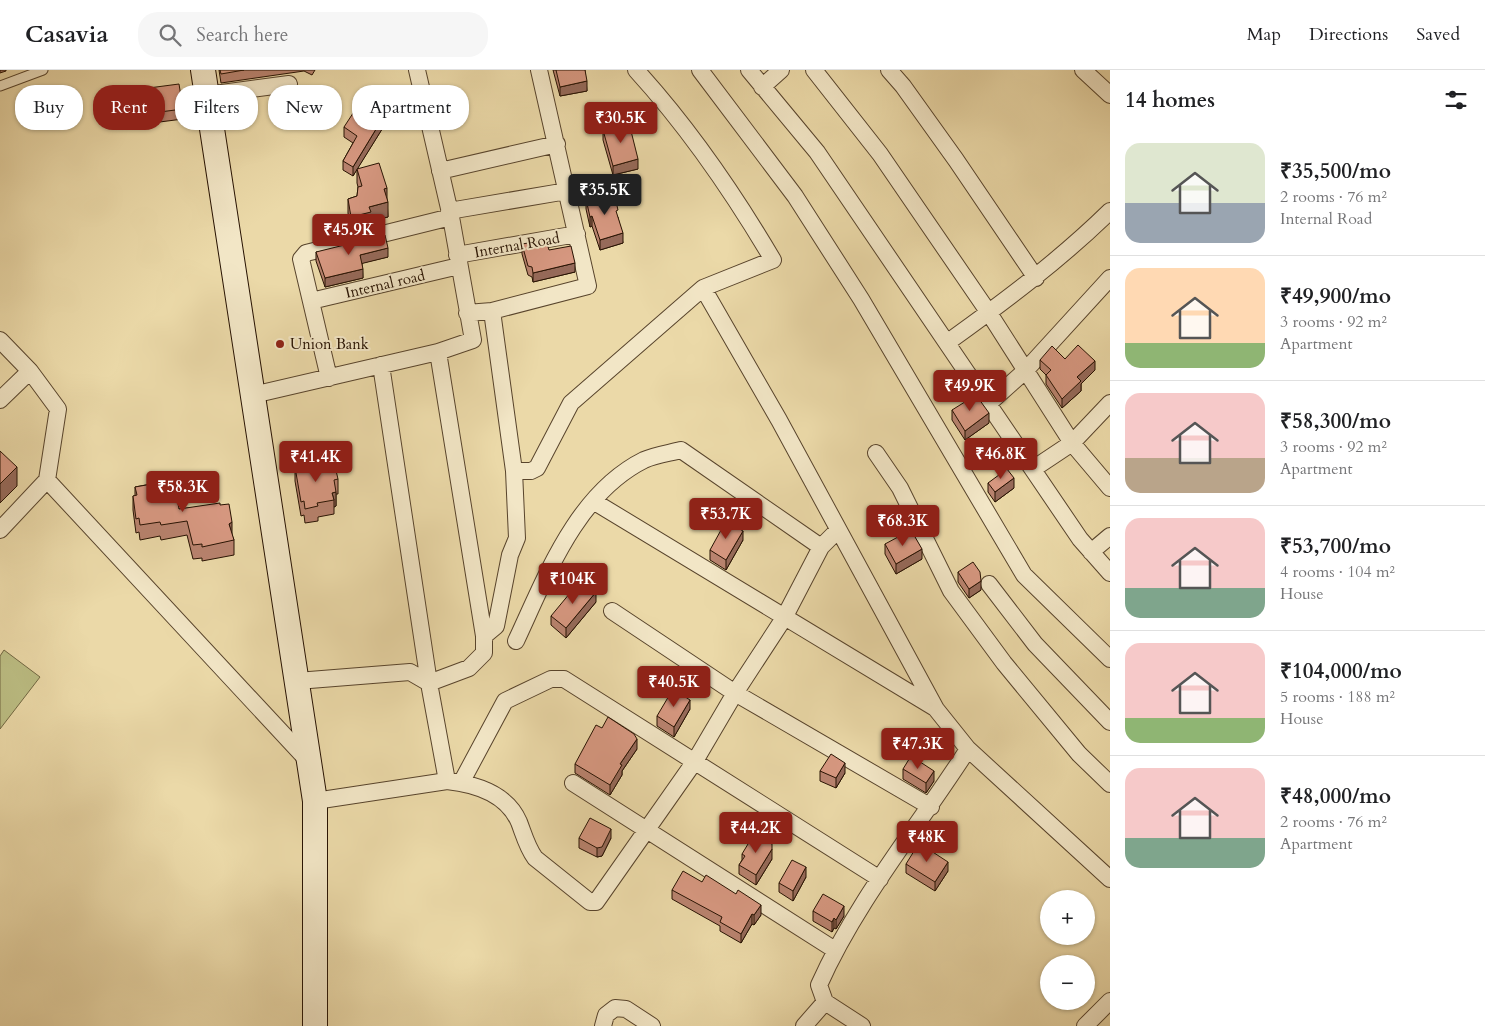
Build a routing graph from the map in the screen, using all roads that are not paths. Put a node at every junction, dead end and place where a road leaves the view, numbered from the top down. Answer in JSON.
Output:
{"nodes":[{"id":1,"x":43,"y":70,"type":"edge"},
{"id":2,"x":203,"y":70,"type":"edge"},
{"id":3,"x":417,"y":70,"type":"edge"},
{"id":4,"x":539,"y":70,"type":"edge"},
{"id":5,"x":636,"y":70,"type":"edge"},
{"id":6,"x":700,"y":70,"type":"edge"},
{"id":7,"x":749,"y":70,"type":"edge"},
{"id":8,"x":781,"y":70,"type":"edge"},
{"id":9,"x":814,"y":70,"type":"edge"},
{"id":10,"x":889,"y":70,"type":"edge"},
{"id":11,"x":1083,"y":70,"type":"edge"},
{"id":12,"x":1098,"y":70,"type":"edge"},
{"id":13,"x":289,"y":84,"type":"dead end"},
{"id":14,"x":205,"y":85,"type":"edge"},
{"id":15,"x":0,"y":86,"type":"edge"},
{"id":16,"x":762,"y":87,"type":"junction"},
{"id":17,"x":258,"y":88,"type":"edge"},
{"id":18,"x":1107,"y":90,"type":"edge"},
{"id":19,"x":212,"y":130,"type":"edge"},
{"id":20,"x":557,"y":144,"type":"junction"},
{"id":21,"x":440,"y":171,"type":"junction"},
{"id":22,"x":567,"y":191,"type":"junction"},
{"id":23,"x":1110,"y":211,"type":"edge"},
{"id":24,"x":450,"y":214,"type":"junction"},
{"id":25,"x":577,"y":234,"type":"junction"},
{"id":26,"x":458,"y":261,"type":"junction"},
{"id":27,"x":1036,"y":278,"type":"junction"},
{"id":28,"x":1110,"y":278,"type":"edge"},
{"id":29,"x":703,"y":288,"type":"junction"},
{"id":30,"x":311,"y":302,"type":"junction"},
{"id":31,"x":492,"y":311,"type":"junction"},
{"id":32,"x":989,"y":313,"type":"junction"},
{"id":33,"x":467,"y":314,"type":"junction"},
{"id":34,"x":0,"y":340,"type":"edge"},
{"id":35,"x":948,"y":342,"type":"junction"},
{"id":36,"x":438,"y":352,"type":"junction"},
{"id":37,"x":381,"y":365,"type":"junction"},
{"id":38,"x":30,"y":371,"type":"junction"},
{"id":39,"x":1025,"y":371,"type":"junction"},
{"id":40,"x":329,"y":378,"type":"junction"},
{"id":41,"x":253,"y":396,"type":"junction"},
{"id":42,"x":0,"y":400,"type":"edge"},
{"id":43,"x":1110,"y":403,"type":"edge"},
{"id":44,"x":988,"y":404,"type":"junction"},
{"id":45,"x":1072,"y":443,"type":"junction"},
{"id":46,"x":876,"y":453,"type":"dead end"},
{"id":47,"x":1032,"y":469,"type":"junction"},
{"id":48,"x":514,"y":471,"type":"junction"},
{"id":49,"x":47,"y":480,"type":"junction"},
{"id":50,"x":1110,"y":488,"type":"edge"},
{"id":51,"x":593,"y":501,"type":"junction"},
{"id":52,"x":0,"y":530,"type":"edge"},
{"id":53,"x":838,"y":530,"type":"junction"},
{"id":54,"x":1110,"y":536,"type":"edge"},
{"id":55,"x":822,"y":548,"type":"junction"},
{"id":56,"x":1091,"y":552,"type":"junction"},
{"id":57,"x":1110,"y":573,"type":"edge"},
{"id":58,"x":989,"y":584,"type":"dead end"},
{"id":59,"x":612,"y":610,"type":"dead end"},
{"id":60,"x":784,"y":618,"type":"junction"},
{"id":61,"x":484,"y":636,"type":"junction"},
{"id":62,"x":516,"y":641,"type":"dead end"},
{"id":63,"x":1110,"y":659,"type":"edge"},
{"id":64,"x":297,"y":681,"type":"junction"},
{"id":65,"x":428,"y":683,"type":"junction"},
{"id":66,"x":735,"y":693,"type":"junction"},
{"id":67,"x":936,"y":709,"type":"junction"},
{"id":68,"x":1110,"y":722,"type":"edge"},
{"id":69,"x":968,"y":749,"type":"junction"},
{"id":70,"x":695,"y":761,"type":"junction"},
{"id":71,"x":310,"y":763,"type":"junction"},
{"id":72,"x":454,"y":782,"type":"junction"},
{"id":73,"x":573,"y":783,"type":"dead end"},
{"id":74,"x":1110,"y":784,"type":"edge"},
{"id":75,"x":315,"y":801,"type":"junction"},
{"id":76,"x":931,"y":807,"type":"junction"},
{"id":77,"x":648,"y":830,"type":"junction"},
{"id":78,"x":880,"y":879,"type":"junction"},
{"id":79,"x":1110,"y":879,"type":"edge"},
{"id":80,"x":835,"y":950,"type":"junction"},
{"id":81,"x":1110,"y":1001,"type":"edge"},
{"id":82,"x":825,"y":1002,"type":"junction"},
{"id":83,"x":315,"y":1026,"type":"edge"},
{"id":84,"x":603,"y":1026,"type":"edge"},
{"id":85,"x":652,"y":1026,"type":"edge"},
{"id":86,"x":804,"y":1026,"type":"edge"},
{"id":87,"x":862,"y":1026,"type":"edge"},
{"id":88,"x":1085,"y":1026,"type":"edge"}],
"edges":[{"from":1,"to":15,"type":"lane"},
{"from":2,"to":14,"type":"street"},
{"from":3,"to":21,"type":"street"},
{"from":4,"to":20,"type":"street"},
{"from":5,"to":29,"type":"street"},
{"from":6,"to":63,"type":"street"},
{"from":7,"to":16,"type":"street"},
{"from":8,"to":16,"type":"street"},
{"from":9,"to":32,"type":"street"},
{"from":10,"to":27,"type":"street"},
{"from":11,"to":18,"type":"street"},
{"from":12,"to":18,"type":"street"},
{"from":13,"to":17,"type":"street"},
{"from":16,"to":35,"type":"street"},
{"from":19,"to":41,"type":"street"},
{"from":20,"to":21,"type":"street"},
{"from":20,"to":22,"type":"street"},
{"from":21,"to":24,"type":"street"},
{"from":22,"to":24,"type":"street"},
{"from":22,"to":25,"type":"street"},
{"from":23,"to":27,"type":"street"},
{"from":24,"to":26,"type":"street"},
{"from":24,"to":30,"type":"street"},
{"from":25,"to":26,"type":"street","name":"Internal Road"},
{"from":25,"to":31,"type":"street"},
{"from":26,"to":30,"type":"street","name":"Internal road"},
{"from":26,"to":33,"type":"street"},
{"from":27,"to":32,"type":"street"},
{"from":28,"to":39,"type":"street"},
{"from":29,"to":48,"type":"street"},
{"from":29,"to":53,"type":"street"},
{"from":30,"to":40,"type":"street"},
{"from":31,"to":33,"type":"street"},
{"from":31,"to":48,"type":"street"},
{"from":32,"to":35,"type":"street"},
{"from":32,"to":39,"type":"street"},
{"from":33,"to":36,"type":"street"},
{"from":34,"to":38,"type":"street"},
{"from":35,"to":44,"type":"street"},
{"from":36,"to":37,"type":"street"},
{"from":36,"to":61,"type":"street"},
{"from":37,"to":40,"type":"street"},
{"from":37,"to":65,"type":"street"},
{"from":38,"to":42,"type":"street"},
{"from":38,"to":49,"type":"street"},
{"from":39,"to":44,"type":"street"},
{"from":39,"to":45,"type":"street"},
{"from":40,"to":41,"type":"street"},
{"from":41,"to":64,"type":"street"},
{"from":43,"to":45,"type":"street"},
{"from":44,"to":47,"type":"street"},
{"from":45,"to":47,"type":"street"},
{"from":45,"to":50,"type":"street"},
{"from":46,"to":74,"type":"street"},
{"from":47,"to":56,"type":"street"},
{"from":48,"to":61,"type":"street"},
{"from":49,"to":52,"type":"street"},
{"from":49,"to":71,"type":"street"},
{"from":51,"to":55,"type":"street"},
{"from":51,"to":60,"type":"street"},
{"from":51,"to":62,"type":"street"},
{"from":53,"to":55,"type":"street"},
{"from":53,"to":67,"type":"street"},
{"from":54,"to":56,"type":"street"},
{"from":55,"to":60,"type":"street"},
{"from":56,"to":57,"type":"street"},
{"from":58,"to":68,"type":"street"},
{"from":59,"to":66,"type":"street"},
{"from":60,"to":66,"type":"street"},
{"from":60,"to":67,"type":"street"},
{"from":61,"to":65,"type":"street"},
{"from":64,"to":65,"type":"street"},
{"from":64,"to":71,"type":"street"},
{"from":65,"to":72,"type":"street"},
{"from":66,"to":70,"type":"street"},
{"from":66,"to":76,"type":"street"},
{"from":67,"to":69,"type":"street"},
{"from":69,"to":76,"type":"street"},
{"from":69,"to":79,"type":"street"},
{"from":70,"to":72,"type":"street"},
{"from":70,"to":77,"type":"street"},
{"from":70,"to":78,"type":"street"},
{"from":71,"to":75,"type":"street"},
{"from":72,"to":75,"type":"street"},
{"from":72,"to":77,"type":"street"},
{"from":73,"to":77,"type":"street"},
{"from":75,"to":83,"type":"street"},
{"from":76,"to":78,"type":"street"},
{"from":77,"to":80,"type":"street"},
{"from":78,"to":80,"type":"street"},
{"from":80,"to":82,"type":"street"},
{"from":81,"to":88,"type":"street"},
{"from":82,"to":86,"type":"street"},
{"from":82,"to":87,"type":"street"},
{"from":84,"to":85,"type":"street"}]}
